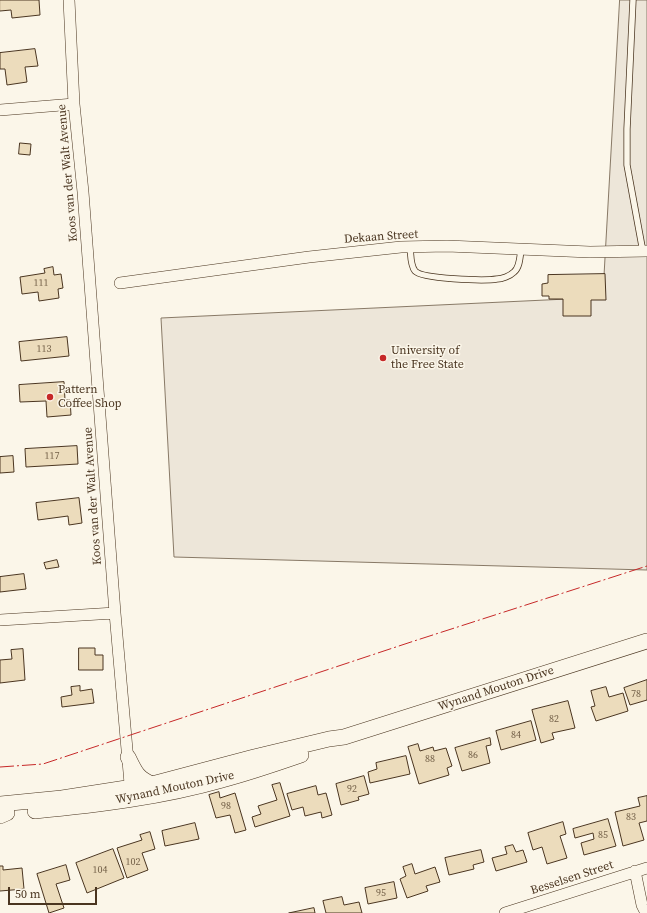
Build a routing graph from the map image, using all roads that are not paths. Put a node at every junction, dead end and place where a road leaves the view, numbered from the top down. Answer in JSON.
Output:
{"nodes":[{"id":1,"x":69,"y":0,"type":"edge"},
{"id":2,"x":632,"y":0,"type":"edge"},
{"id":3,"x":74,"y":104,"type":"junction"},
{"id":4,"x":0,"y":110,"type":"edge"},
{"id":5,"x":410,"y":247,"type":"junction"},
{"id":6,"x":521,"y":248,"type":"junction"},
{"id":7,"x":645,"y":252,"type":"edge"},
{"id":8,"x":120,"y":283,"type":"dead end"},
{"id":9,"x":115,"y":613,"type":"junction"},
{"id":10,"x":0,"y":620,"type":"edge"},
{"id":11,"x":647,"y":641,"type":"edge"},
{"id":12,"x":128,"y":757,"type":"junction"},
{"id":13,"x":215,"y":775,"type":"junction"},
{"id":14,"x":152,"y":784,"type":"junction"},
{"id":15,"x":131,"y":793,"type":"junction"},
{"id":16,"x":2,"y":812,"type":"edge"},
{"id":17,"x":647,"y":868,"type":"edge"},
{"id":18,"x":635,"y":872,"type":"junction"},
{"id":19,"x":505,"y":913,"type":"edge"},
{"id":20,"x":646,"y":913,"type":"edge"}],
"edges":[{"from":1,"to":3,"type":"street","name":"Koos van der Walt Avenue"},
{"from":2,"to":7,"type":"lane"},
{"from":3,"to":4,"type":"street"},
{"from":3,"to":9,"type":"street","name":"Koos van der Walt Avenue"},
{"from":5,"to":6,"type":"street","name":"Dekaan Street"},
{"from":5,"to":6,"type":"lane"},
{"from":5,"to":8,"type":"street","name":"Dekaan Street"},
{"from":6,"to":7,"type":"street","name":"Dekaan Street"},
{"from":9,"to":10,"type":"street"},
{"from":9,"to":12,"type":"street","name":"Koos van der Walt Avenue"},
{"from":11,"to":13,"type":"street","name":"Wynand Mouton Drive"},
{"from":12,"to":14,"type":"street"},
{"from":12,"to":15,"type":"street","name":"Koos van der Walt Avenue"},
{"from":13,"to":14,"type":"street","name":"Wynand Mouton Drive"},
{"from":13,"to":15,"type":"street","name":"Wynand Mouton Drive"},
{"from":14,"to":15,"type":"street","name":"Wynand Mouton Drive"},
{"from":15,"to":16,"type":"street","name":"Wynand Mouton Drive"},
{"from":17,"to":18,"type":"street","name":"Besselsen Street"},
{"from":18,"to":19,"type":"street","name":"Besselsen Street"},
{"from":18,"to":20,"type":"street"}]}
